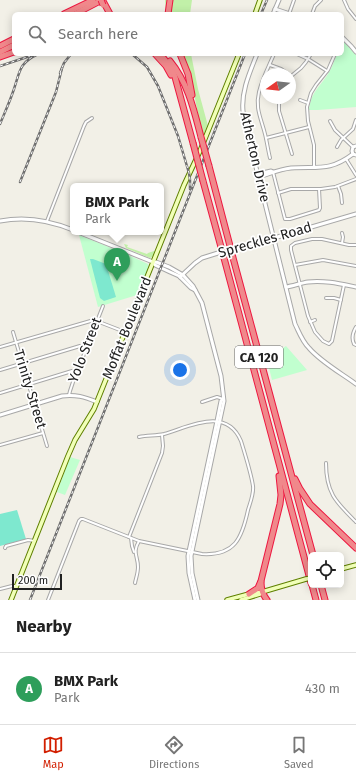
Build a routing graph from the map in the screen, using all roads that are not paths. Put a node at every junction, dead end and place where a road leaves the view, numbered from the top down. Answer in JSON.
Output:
{"nodes":[{"id":1,"x":93,"y":0,"type":"edge"},
{"id":2,"x":170,"y":0,"type":"edge"},
{"id":3,"x":260,"y":0,"type":"edge"},
{"id":4,"x":278,"y":0,"type":"edge"},
{"id":5,"x":294,"y":0,"type":"edge"},
{"id":6,"x":321,"y":0,"type":"edge"},
{"id":7,"x":344,"y":0,"type":"edge"},
{"id":8,"x":103,"y":2,"type":"edge"},
{"id":9,"x":275,"y":8,"type":"junction"},
{"id":10,"x":68,"y":12,"type":"edge"},
{"id":11,"x":80,"y":12,"type":"edge"},
{"id":12,"x":108,"y":12,"type":"edge"},
{"id":13,"x":168,"y":12,"type":"edge"},
{"id":14,"x":256,"y":12,"type":"edge"},
{"id":15,"x":274,"y":12,"type":"edge"},
{"id":16,"x":284,"y":12,"type":"edge"},
{"id":17,"x":290,"y":12,"type":"edge"},
{"id":18,"x":313,"y":12,"type":"edge"},
{"id":19,"x":356,"y":18,"type":"edge"},
{"id":20,"x":12,"y":40,"type":"edge"},
{"id":21,"x":344,"y":40,"type":"edge"},
{"id":22,"x":0,"y":46,"type":"edge"},
{"id":23,"x":12,"y":46,"type":"edge"},
{"id":24,"x":356,"y":51,"type":"edge"},
{"id":25,"x":0,"y":52,"type":"edge"},
{"id":26,"x":12,"y":53,"type":"edge"},
{"id":27,"x":158,"y":56,"type":"edge"},
{"id":28,"x":163,"y":56,"type":"edge"},
{"id":29,"x":164,"y":56,"type":"edge"},
{"id":30,"x":181,"y":56,"type":"edge"},
{"id":31,"x":238,"y":56,"type":"edge"},
{"id":32,"x":256,"y":56,"type":"edge"},
{"id":33,"x":273,"y":56,"type":"edge"},
{"id":34,"x":301,"y":56,"type":"edge"},
{"id":35,"x":310,"y":56,"type":"edge"},
{"id":36,"x":334,"y":56,"type":"edge"},
{"id":37,"x":0,"y":57,"type":"edge"},
{"id":38,"x":308,"y":60,"type":"junction"},
{"id":39,"x":270,"y":64,"type":"junction"},
{"id":40,"x":279,"y":68,"type":"edge"},
{"id":41,"x":327,"y":71,"type":"junction"},
{"id":42,"x":296,"y":72,"type":"edge"},
{"id":43,"x":180,"y":94,"type":"junction"},
{"id":44,"x":300,"y":100,"type":"dead end"},
{"id":45,"x":308,"y":103,"type":"junction"},
{"id":46,"x":279,"y":104,"type":"edge"},
{"id":47,"x":92,"y":118,"type":"dead end"},
{"id":48,"x":330,"y":120,"type":"dead end"},
{"id":49,"x":356,"y":120,"type":"edge"},
{"id":50,"x":197,"y":122,"type":"junction"},
{"id":51,"x":309,"y":127,"type":"junction"},
{"id":52,"x":286,"y":133,"type":"junction"},
{"id":53,"x":266,"y":138,"type":"junction"},
{"id":54,"x":343,"y":138,"type":"junction"},
{"id":55,"x":336,"y":147,"type":"dead end"},
{"id":56,"x":355,"y":147,"type":"edge"},
{"id":57,"x":292,"y":154,"type":"dead end"},
{"id":58,"x":355,"y":155,"type":"edge"},
{"id":59,"x":270,"y":158,"type":"dead end"},
{"id":60,"x":346,"y":160,"type":"junction"},
{"id":61,"x":314,"y":168,"type":"junction"},
{"id":62,"x":273,"y":172,"type":"junction"},
{"id":63,"x":356,"y":174,"type":"edge"},
{"id":64,"x":258,"y":175,"type":"junction"},
{"id":65,"x":356,"y":179,"type":"edge"},
{"id":66,"x":338,"y":186,"type":"junction"},
{"id":67,"x":319,"y":189,"type":"junction"},
{"id":68,"x":278,"y":193,"type":"junction"},
{"id":69,"x":342,"y":203,"type":"dead end"},
{"id":70,"x":356,"y":214,"type":"edge"},
{"id":71,"x":0,"y":221,"type":"edge"},
{"id":72,"x":47,"y":221,"type":"junction"},
{"id":73,"x":70,"y":229,"type":"edge"},
{"id":74,"x":342,"y":233,"type":"dead end"},
{"id":75,"x":164,"y":234,"type":"edge"},
{"id":76,"x":86,"y":235,"type":"edge"},
{"id":77,"x":164,"y":235,"type":"edge"},
{"id":78,"x":274,"y":238,"type":"junction"},
{"id":79,"x":342,"y":243,"type":"junction"},
{"id":80,"x":356,"y":245,"type":"edge"},
{"id":81,"x":153,"y":262,"type":"junction"},
{"id":82,"x":295,"y":265,"type":"junction"},
{"id":83,"x":356,"y":266,"type":"edge"},
{"id":84,"x":182,"y":276,"type":"junction"},
{"id":85,"x":300,"y":284,"type":"junction"},
{"id":86,"x":344,"y":285,"type":"junction"},
{"id":87,"x":286,"y":287,"type":"junction"},
{"id":88,"x":356,"y":287,"type":"edge"},
{"id":89,"x":326,"y":298,"type":"dead end"},
{"id":90,"x":341,"y":300,"type":"junction"},
{"id":91,"x":103,"y":306,"type":"dead end"},
{"id":92,"x":97,"y":320,"type":"junction"},
{"id":93,"x":314,"y":320,"type":"dead end"},
{"id":94,"x":310,"y":322,"type":"junction"},
{"id":95,"x":356,"y":327,"type":"edge"},
{"id":96,"x":13,"y":332,"type":"dead end"},
{"id":97,"x":125,"y":332,"type":"junction"},
{"id":98,"x":16,"y":343,"type":"junction"},
{"id":99,"x":356,"y":345,"type":"edge"},
{"id":100,"x":87,"y":346,"type":"junction"},
{"id":101,"x":0,"y":347,"type":"edge"},
{"id":102,"x":22,"y":363,"type":"junction"},
{"id":103,"x":0,"y":370,"type":"edge"},
{"id":104,"x":77,"y":371,"type":"junction"},
{"id":105,"x":28,"y":384,"type":"junction"},
{"id":106,"x":356,"y":384,"type":"edge"},
{"id":107,"x":0,"y":393,"type":"edge"},
{"id":108,"x":70,"y":395,"type":"junction"},
{"id":109,"x":223,"y":399,"type":"junction"},
{"id":110,"x":97,"y":402,"type":"junction"},
{"id":111,"x":202,"y":402,"type":"dead end"},
{"id":112,"x":34,"y":404,"type":"junction"},
{"id":113,"x":0,"y":415,"type":"edge"},
{"id":114,"x":218,"y":421,"type":"junction"},
{"id":115,"x":43,"y":433,"type":"junction"},
{"id":116,"x":162,"y":434,"type":"junction"},
{"id":117,"x":139,"y":437,"type":"dead end"},
{"id":118,"x":0,"y":445,"type":"edge"},
{"id":119,"x":47,"y":446,"type":"dead end"},
{"id":120,"x":275,"y":451,"type":"junction"},
{"id":121,"x":287,"y":461,"type":"junction"},
{"id":122,"x":326,"y":463,"type":"dead end"},
{"id":123,"x":356,"y":522,"type":"edge"},
{"id":124,"x":130,"y":537,"type":"junction"},
{"id":125,"x":35,"y":541,"type":"junction"},
{"id":126,"x":139,"y":541,"type":"junction"},
{"id":127,"x":5,"y":548,"type":"dead end"},
{"id":128,"x":356,"y":548,"type":"edge"},
{"id":129,"x":191,"y":551,"type":"junction"},
{"id":130,"x":312,"y":552,"type":"edge"},
{"id":131,"x":135,"y":554,"type":"junction"},
{"id":132,"x":356,"y":565,"type":"edge"},
{"id":133,"x":344,"y":569,"type":"edge"},
{"id":134,"x":308,"y":573,"type":"edge"},
{"id":135,"x":308,"y":579,"type":"edge"},
{"id":136,"x":261,"y":581,"type":"junction"},
{"id":137,"x":135,"y":584,"type":"dead end"},
{"id":138,"x":17,"y":586,"type":"junction"},
{"id":139,"x":312,"y":588,"type":"edge"},
{"id":140,"x":322,"y":588,"type":"edge"},
{"id":141,"x":0,"y":589,"type":"edge"},
{"id":142,"x":262,"y":592,"type":"junction"},
{"id":143,"x":249,"y":594,"type":"junction"},
{"id":144,"x":242,"y":599,"type":"edge"},
{"id":145,"x":11,"y":600,"type":"edge"},
{"id":146,"x":48,"y":600,"type":"edge"},
{"id":147,"x":197,"y":600,"type":"edge"},
{"id":148,"x":228,"y":600,"type":"edge"},
{"id":149,"x":267,"y":600,"type":"edge"},
{"id":150,"x":316,"y":600,"type":"edge"},
{"id":151,"x":325,"y":600,"type":"edge"}],
"edges":[{"from":1,"to":10,"type":"highway"},
{"from":2,"to":13,"type":"highway"},
{"from":3,"to":14,"type":"main road"},
{"from":4,"to":9,"type":"street"},
{"from":5,"to":17,"type":"street"},
{"from":6,"to":18,"type":"street"},
{"from":7,"to":19,"type":"street"},
{"from":8,"to":11,"type":"highway"},
{"from":8,"to":12,"type":"highway"},
{"from":9,"to":15,"type":"street"},
{"from":9,"to":16,"type":"street"},
{"from":20,"to":22,"type":"highway"},
{"from":21,"to":24,"type":"street"},
{"from":23,"to":25,"type":"highway"},
{"from":26,"to":37,"type":"highway"},
{"from":27,"to":43,"type":"highway","number":"CA 120"},
{"from":28,"to":43,"type":"highway"},
{"from":29,"to":50,"type":"highway","number":"CA 120"},
{"from":30,"to":50,"type":"highway"},
{"from":31,"to":75,"type":"main road","name":"Moffat Boulevard"},
{"from":32,"to":64,"type":"street","name":"Atherton Drive"},
{"from":33,"to":39,"type":"street"},
{"from":34,"to":38,"type":"street"},
{"from":35,"to":38,"type":"street"},
{"from":36,"to":41,"type":"street"},
{"from":38,"to":41,"type":"street"},
{"from":38,"to":42,"type":"street"},
{"from":39,"to":40,"type":"street"},
{"from":39,"to":53,"type":"street"},
{"from":41,"to":45,"type":"street"},
{"from":43,"to":120,"type":"highway","number":"CA 120","bridge":true},
{"from":44,"to":45,"type":"street"},
{"from":45,"to":51,"type":"street"},
{"from":46,"to":52,"type":"street"},
{"from":47,"to":72,"type":"street"},
{"from":48,"to":54,"type":"street"},
{"from":49,"to":54,"type":"street"},
{"from":50,"to":121,"type":"highway","number":"CA 120","bridge":true},
{"from":51,"to":52,"type":"street"},
{"from":51,"to":61,"type":"street"},
{"from":52,"to":53,"type":"street"},
{"from":52,"to":57,"type":"street"},
{"from":53,"to":59,"type":"street"},
{"from":54,"to":55,"type":"street"},
{"from":54,"to":56,"type":"street"},
{"from":56,"to":58,"type":"street"},
{"from":58,"to":60,"type":"street"},
{"from":60,"to":61,"type":"street"},
{"from":60,"to":63,"type":"street"},
{"from":61,"to":62,"type":"street"},
{"from":62,"to":64,"type":"street"},
{"from":62,"to":68,"type":"street"},
{"from":64,"to":78,"type":"street","name":"Atherton Drive"},
{"from":65,"to":66,"type":"street"},
{"from":66,"to":67,"type":"street"},
{"from":66,"to":69,"type":"street"},
{"from":67,"to":68,"type":"street"},
{"from":67,"to":68,"type":"street"},
{"from":70,"to":78,"type":"street","name":"Spreckles Road"},
{"from":71,"to":72,"type":"street"},
{"from":72,"to":73,"type":"street"},
{"from":74,"to":79,"type":"street"},
{"from":76,"to":81,"type":"street"},
{"from":77,"to":81,"type":"main road","name":"Moffat Boulevard"},
{"from":78,"to":84,"type":"street","name":"Spreckles Road"},
{"from":78,"to":87,"type":"street","name":"Atherton Drive"},
{"from":79,"to":80,"type":"street"},
{"from":79,"to":82,"type":"street"},
{"from":81,"to":84,"type":"street"},
{"from":81,"to":97,"type":"main road","name":"Moffat Boulevard"},
{"from":82,"to":83,"type":"street"},
{"from":82,"to":85,"type":"street"},
{"from":84,"to":109,"type":"street"},
{"from":85,"to":86,"type":"street"},
{"from":85,"to":87,"type":"street"},
{"from":85,"to":94,"type":"street"},
{"from":86,"to":88,"type":"street"},
{"from":86,"to":90,"type":"street"},
{"from":87,"to":106,"type":"street","name":"Atherton Drive"},
{"from":89,"to":90,"type":"street"},
{"from":90,"to":94,"type":"street"},
{"from":91,"to":92,"type":"street","name":"Yolo Street"},
{"from":92,"to":97,"type":"street"},
{"from":92,"to":98,"type":"street"},
{"from":92,"to":100,"type":"street","name":"Yolo Street"},
{"from":93,"to":94,"type":"street"},
{"from":95,"to":99,"type":"street"},
{"from":96,"to":98,"type":"street","name":"Trinity Street"},
{"from":97,"to":110,"type":"main road","name":"Moffat Boulevard"},
{"from":98,"to":101,"type":"street"},
{"from":98,"to":102,"type":"street","name":"Trinity Street"},
{"from":100,"to":102,"type":"street"},
{"from":100,"to":104,"type":"street","name":"Yolo Street"},
{"from":102,"to":103,"type":"street"},
{"from":102,"to":105,"type":"street","name":"Trinity Street"},
{"from":104,"to":105,"type":"street"},
{"from":104,"to":108,"type":"street","name":"Yolo Street"},
{"from":105,"to":107,"type":"street"},
{"from":105,"to":112,"type":"street","name":"Trinity Street"},
{"from":108,"to":110,"type":"street"},
{"from":108,"to":112,"type":"street"},
{"from":109,"to":111,"type":"street"},
{"from":109,"to":114,"type":"street"},
{"from":110,"to":125,"type":"main road","name":"Moffat Boulevard"},
{"from":112,"to":113,"type":"street"},
{"from":112,"to":115,"type":"street","name":"Trinity Street"},
{"from":114,"to":116,"type":"street"},
{"from":114,"to":129,"type":"street"},
{"from":114,"to":129,"type":"street"},
{"from":115,"to":118,"type":"street"},
{"from":115,"to":119,"type":"street","name":"Trinity Street"},
{"from":116,"to":117,"type":"street"},
{"from":116,"to":124,"type":"street"},
{"from":120,"to":134,"type":"highway","number":"CA 120"},
{"from":120,"to":136,"type":"highway"},
{"from":121,"to":128,"type":"highway"},
{"from":121,"to":130,"type":"highway","number":"CA 120"},
{"from":122,"to":123,"type":"street"},
{"from":124,"to":126,"type":"street"},
{"from":124,"to":131,"type":"street"},
{"from":124,"to":146,"type":"street"},
{"from":125,"to":127,"type":"street"},
{"from":125,"to":138,"type":"main road","name":"Moffat Boulevard"},
{"from":126,"to":129,"type":"street"},
{"from":126,"to":131,"type":"street"},
{"from":129,"to":147,"type":"street"},
{"from":131,"to":137,"type":"street"},
{"from":132,"to":133,"type":"main road"},
{"from":135,"to":142,"type":"main road","bridge":true},
{"from":136,"to":142,"type":"highway"},
{"from":136,"to":143,"type":"highway"},
{"from":138,"to":141,"type":"street"},
{"from":138,"to":145,"type":"main road","name":"Moffat Boulevard"},
{"from":139,"to":150,"type":"highway","number":"CA 120"},
{"from":140,"to":151,"type":"highway"},
{"from":142,"to":143,"type":"main road"},
{"from":142,"to":144,"type":"main road"},
{"from":142,"to":149,"type":"highway"},
{"from":143,"to":144,"type":"main road"},
{"from":144,"to":148,"type":"main road"}]}
